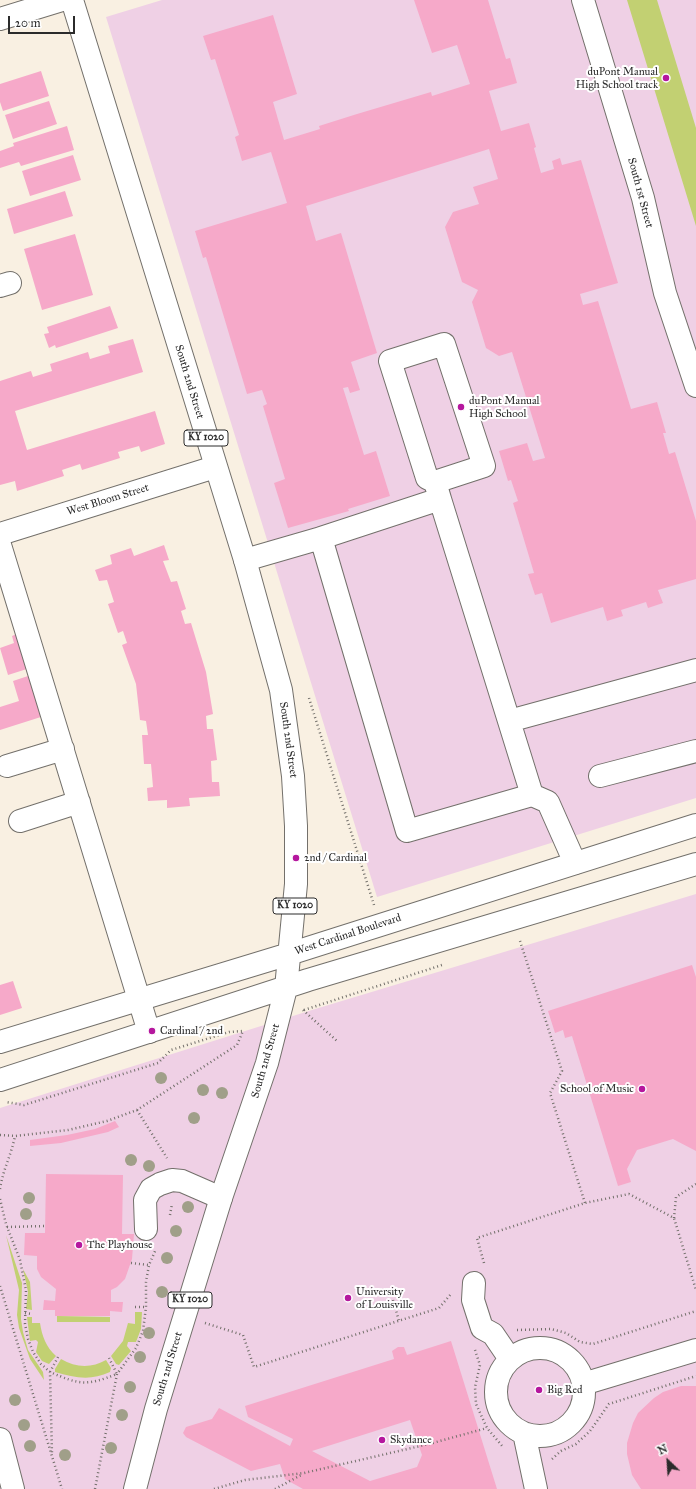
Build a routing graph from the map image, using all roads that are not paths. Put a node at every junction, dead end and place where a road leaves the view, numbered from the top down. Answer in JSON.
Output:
{"nodes":[{"id":1,"x":62,"y":0,"type":"edge"},
{"id":2,"x":72,"y":0,"type":"edge"},
{"id":3,"x":582,"y":0,"type":"edge"},
{"id":4,"x":0,"y":19,"type":"edge"},
{"id":5,"x":696,"y":386,"type":"edge"},
{"id":6,"x":215,"y":467,"type":"junction"},
{"id":7,"x":434,"y":486,"type":"junction"},
{"id":8,"x":0,"y":534,"type":"edge"},
{"id":9,"x":321,"y":538,"type":"junction"},
{"id":10,"x":0,"y":545,"type":"edge"},
{"id":11,"x":245,"y":560,"type":"junction"},
{"id":12,"x":696,"y":670,"type":"edge"},
{"id":13,"x":509,"y":721,"type":"junction"},
{"id":14,"x":63,"y":749,"type":"junction"},
{"id":15,"x":696,"y":751,"type":"edge"},
{"id":16,"x":7,"y":766,"type":"dead end"},
{"id":17,"x":600,"y":776,"type":"dead end"},
{"id":18,"x":532,"y":795,"type":"junction"},
{"id":19,"x":79,"y":802,"type":"junction"},
{"id":20,"x":20,"y":821,"type":"dead end"},
{"id":21,"x":696,"y":825,"type":"edge"},
{"id":22,"x":575,"y":863,"type":"junction"},
{"id":23,"x":696,"y":864,"type":"edge"},
{"id":24,"x":289,"y":954,"type":"junction"},
{"id":25,"x":286,"y":988,"type":"junction"},
{"id":26,"x":140,"y":999,"type":"junction"},
{"id":27,"x":149,"y":1032,"type":"junction"},
{"id":28,"x":0,"y":1042,"type":"edge"},
{"id":29,"x":0,"y":1080,"type":"edge"},
{"id":30,"x":221,"y":1198,"type":"junction"},
{"id":31,"x":152,"y":1236,"type":"road end"},
{"id":32,"x":503,"y":1333,"type":"road end"},
{"id":33,"x":696,"y":1350,"type":"edge"},
{"id":34,"x":510,"y":1359,"type":"junction"},
{"id":35,"x":583,"y":1384,"type":"junction"},
{"id":36,"x":524,"y":1433,"type":"junction"},
{"id":37,"x":0,"y":1439,"type":"edge"},
{"id":38,"x":13,"y":1489,"type":"edge"},
{"id":39,"x":135,"y":1489,"type":"edge"},
{"id":40,"x":536,"y":1489,"type":"edge"}],
"edges":[{"from":1,"to":4,"type":"main road"},
{"from":2,"to":6,"type":"main road","name":"South 2nd Street","number":"KY 1020"},
{"from":3,"to":5,"type":"main road","name":"South 1st Street"},
{"from":6,"to":8,"type":"main road","name":"West Bloom Street"},
{"from":6,"to":11,"type":"main road","name":"South 2nd Street","number":"KY 1020"},
{"from":7,"to":7,"type":"main road"},
{"from":7,"to":9,"type":"main road"},
{"from":7,"to":13,"type":"main road"},
{"from":9,"to":11,"type":"main road"},
{"from":9,"to":18,"type":"main road"},
{"from":10,"to":14,"type":"main road"},
{"from":11,"to":24,"type":"main road","name":"South 2nd Street","number":"KY 1020"},
{"from":12,"to":13,"type":"main road"},
{"from":13,"to":18,"type":"main road"},
{"from":14,"to":16,"type":"main road"},
{"from":14,"to":19,"type":"main road"},
{"from":15,"to":17,"type":"main road"},
{"from":18,"to":22,"type":"main road"},
{"from":19,"to":20,"type":"main road"},
{"from":19,"to":26,"type":"main road"},
{"from":21,"to":22,"type":"main road","name":"West Cardinal Boulevard"},
{"from":22,"to":24,"type":"main road","name":"West Cardinal Boulevard"},
{"from":23,"to":25,"type":"main road"},
{"from":24,"to":25,"type":"main road","name":"South 2nd Street","number":"KY 1020"},
{"from":24,"to":26,"type":"main road","name":"West Cardinal Boulevard"},
{"from":25,"to":27,"type":"main road"},
{"from":25,"to":30,"type":"main road","name":"South 2nd Street","number":"KY 1020"},
{"from":26,"to":27,"type":"main road"},
{"from":26,"to":28,"type":"main road","name":"West Cardinal Boulevard"},
{"from":27,"to":29,"type":"main road"},
{"from":30,"to":31,"type":"main road"},
{"from":30,"to":39,"type":"main road","name":"South 2nd Street","number":"KY 1020"},
{"from":32,"to":34,"type":"main road"},
{"from":33,"to":35,"type":"main road"},
{"from":34,"to":35,"type":"main road"},
{"from":34,"to":36,"type":"main road"},
{"from":35,"to":36,"type":"main road"},
{"from":36,"to":40,"type":"main road"},
{"from":37,"to":38,"type":"main road"}]}
